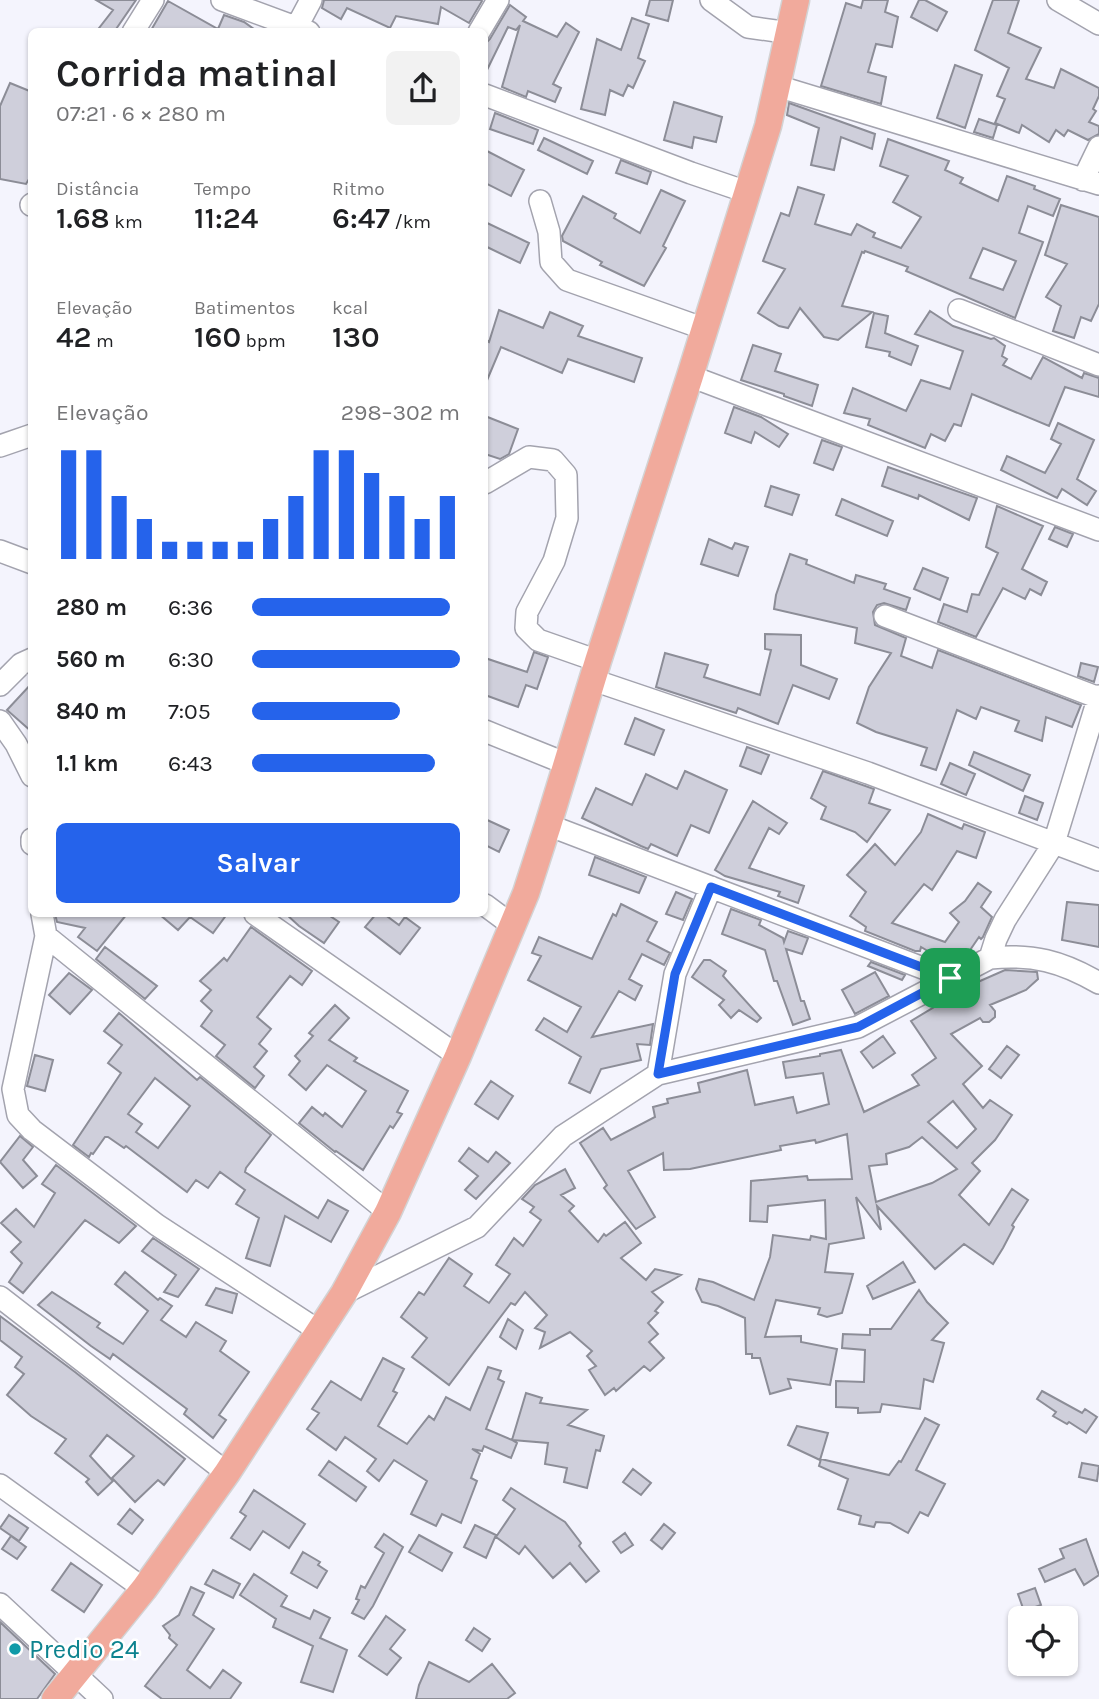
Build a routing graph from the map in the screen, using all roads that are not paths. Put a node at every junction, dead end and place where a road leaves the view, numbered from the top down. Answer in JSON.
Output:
{"nodes":[{"id":1,"x":153,"y":0,"type":"edge"},
{"id":2,"x":222,"y":0,"type":"edge"},
{"id":3,"x":311,"y":0,"type":"edge"},
{"id":4,"x":498,"y":0,"type":"edge"},
{"id":5,"x":710,"y":0,"type":"edge"},
{"id":6,"x":796,"y":0,"type":"edge"},
{"id":7,"x":1058,"y":0,"type":"edge"},
{"id":8,"x":1099,"y":24,"type":"edge"},
{"id":9,"x":136,"y":28,"type":"edge"},
{"id":10,"x":295,"y":28,"type":"edge"},
{"id":11,"x":301,"y":28,"type":"edge"},
{"id":12,"x":481,"y":28,"type":"edge"},
{"id":13,"x":790,"y":33,"type":"junction"},
{"id":14,"x":777,"y":86,"type":"junction"},
{"id":15,"x":488,"y":95,"type":"edge"},
{"id":16,"x":1099,"y":147,"type":"edge"},
{"id":17,"x":1091,"y":182,"type":"edge"},
{"id":18,"x":747,"y":192,"type":"junction"},
{"id":19,"x":540,"y":201,"type":"dead end"},
{"id":20,"x":959,"y":310,"type":"dead end"},
{"id":21,"x":705,"y":329,"type":"junction"},
{"id":22,"x":1099,"y":365,"type":"edge"},
{"id":23,"x":690,"y":376,"type":"junction"},
{"id":24,"x":28,"y":436,"type":"edge"},
{"id":25,"x":0,"y":446,"type":"edge"},
{"id":26,"x":488,"y":481,"type":"edge"},
{"id":27,"x":1099,"y":530,"type":"edge"},
{"id":28,"x":0,"y":551,"type":"edge"},
{"id":29,"x":28,"y":562,"type":"edge"},
{"id":30,"x":885,"y":616,"type":"dead end"},
{"id":31,"x":28,"y":661,"type":"edge"},
{"id":32,"x":595,"y":670,"type":"junction"},
{"id":33,"x":0,"y":685,"type":"edge"},
{"id":34,"x":1099,"y":698,"type":"edge"},
{"id":35,"x":0,"y":721,"type":"edge"},
{"id":36,"x":488,"y":732,"type":"edge"},
{"id":37,"x":567,"y":764,"type":"junction"},
{"id":38,"x":28,"y":768,"type":"edge"},
{"id":39,"x":548,"y":825,"type":"junction"},
{"id":40,"x":1054,"y":843,"type":"junction"},
{"id":41,"x":1099,"y":860,"type":"edge"},
{"id":42,"x":711,"y":887,"type":"junction"},
{"id":43,"x":488,"y":907,"type":"edge"},
{"id":44,"x":43,"y":917,"type":"edge"},
{"id":45,"x":259,"y":917,"type":"edge"},
{"id":46,"x":512,"y":925,"type":"junction"},
{"id":47,"x":46,"y":936,"type":"junction"},
{"id":48,"x":990,"y":958,"type":"junction"},
{"id":49,"x":950,"y":978,"type":"junction"},
{"id":50,"x":1099,"y":983,"type":"edge"},
{"id":51,"x":458,"y":1056,"type":"junction"},
{"id":52,"x":658,"y":1074,"type":"junction"},
{"id":53,"x":388,"y":1212,"type":"junction"},
{"id":54,"x":344,"y":1293,"type":"junction"},
{"id":55,"x":0,"y":1297,"type":"edge"},
{"id":56,"x":319,"y":1331,"type":"junction"},
{"id":57,"x":227,"y":1473,"type":"junction"},
{"id":58,"x":0,"y":1485,"type":"edge"},
{"id":59,"x":144,"y":1589,"type":"junction"},
{"id":60,"x":0,"y":1604,"type":"edge"},
{"id":61,"x":77,"y":1674,"type":"junction"},
{"id":62,"x":55,"y":1699,"type":"edge"},
{"id":63,"x":102,"y":1699,"type":"edge"}],
"edges":[{"from":1,"to":9,"type":"street"},
{"from":2,"to":10,"type":"street"},
{"from":3,"to":11,"type":"street"},
{"from":4,"to":12,"type":"street"},
{"from":5,"to":13,"type":"street"},
{"from":6,"to":13,"type":"main road"},
{"from":7,"to":8,"type":"street"},
{"from":13,"to":14,"type":"main road"},
{"from":14,"to":17,"type":"street"},
{"from":14,"to":18,"type":"main road"},
{"from":15,"to":18,"type":"street"},
{"from":16,"to":17,"type":"street"},
{"from":18,"to":21,"type":"main road"},
{"from":19,"to":21,"type":"street"},
{"from":20,"to":22,"type":"street"},
{"from":21,"to":23,"type":"main road"},
{"from":23,"to":27,"type":"street"},
{"from":23,"to":32,"type":"main road"},
{"from":24,"to":25,"type":"street"},
{"from":26,"to":32,"type":"street"},
{"from":28,"to":29,"type":"street"},
{"from":30,"to":34,"type":"street"},
{"from":31,"to":33,"type":"street"},
{"from":32,"to":37,"type":"main road"},
{"from":32,"to":40,"type":"street"},
{"from":34,"to":40,"type":"street"},
{"from":35,"to":38,"type":"street"},
{"from":36,"to":37,"type":"street"},
{"from":37,"to":39,"type":"main road"},
{"from":39,"to":42,"type":"street"},
{"from":39,"to":46,"type":"main road"},
{"from":40,"to":41,"type":"street"},
{"from":40,"to":48,"type":"street"},
{"from":42,"to":49,"type":"street"},
{"from":42,"to":52,"type":"street"},
{"from":43,"to":46,"type":"street"},
{"from":44,"to":47,"type":"street"},
{"from":45,"to":51,"type":"street"},
{"from":46,"to":51,"type":"main road"},
{"from":47,"to":53,"type":"street"},
{"from":47,"to":56,"type":"street"},
{"from":48,"to":49,"type":"street"},
{"from":48,"to":50,"type":"street"},
{"from":49,"to":52,"type":"street"},
{"from":51,"to":53,"type":"main road"},
{"from":52,"to":54,"type":"street"},
{"from":53,"to":54,"type":"main road"},
{"from":54,"to":56,"type":"main road"},
{"from":55,"to":57,"type":"street"},
{"from":56,"to":57,"type":"main road"},
{"from":57,"to":59,"type":"main road"},
{"from":58,"to":59,"type":"street"},
{"from":59,"to":61,"type":"main road"},
{"from":60,"to":61,"type":"street"},
{"from":61,"to":62,"type":"main road"},
{"from":61,"to":63,"type":"street"}]}
